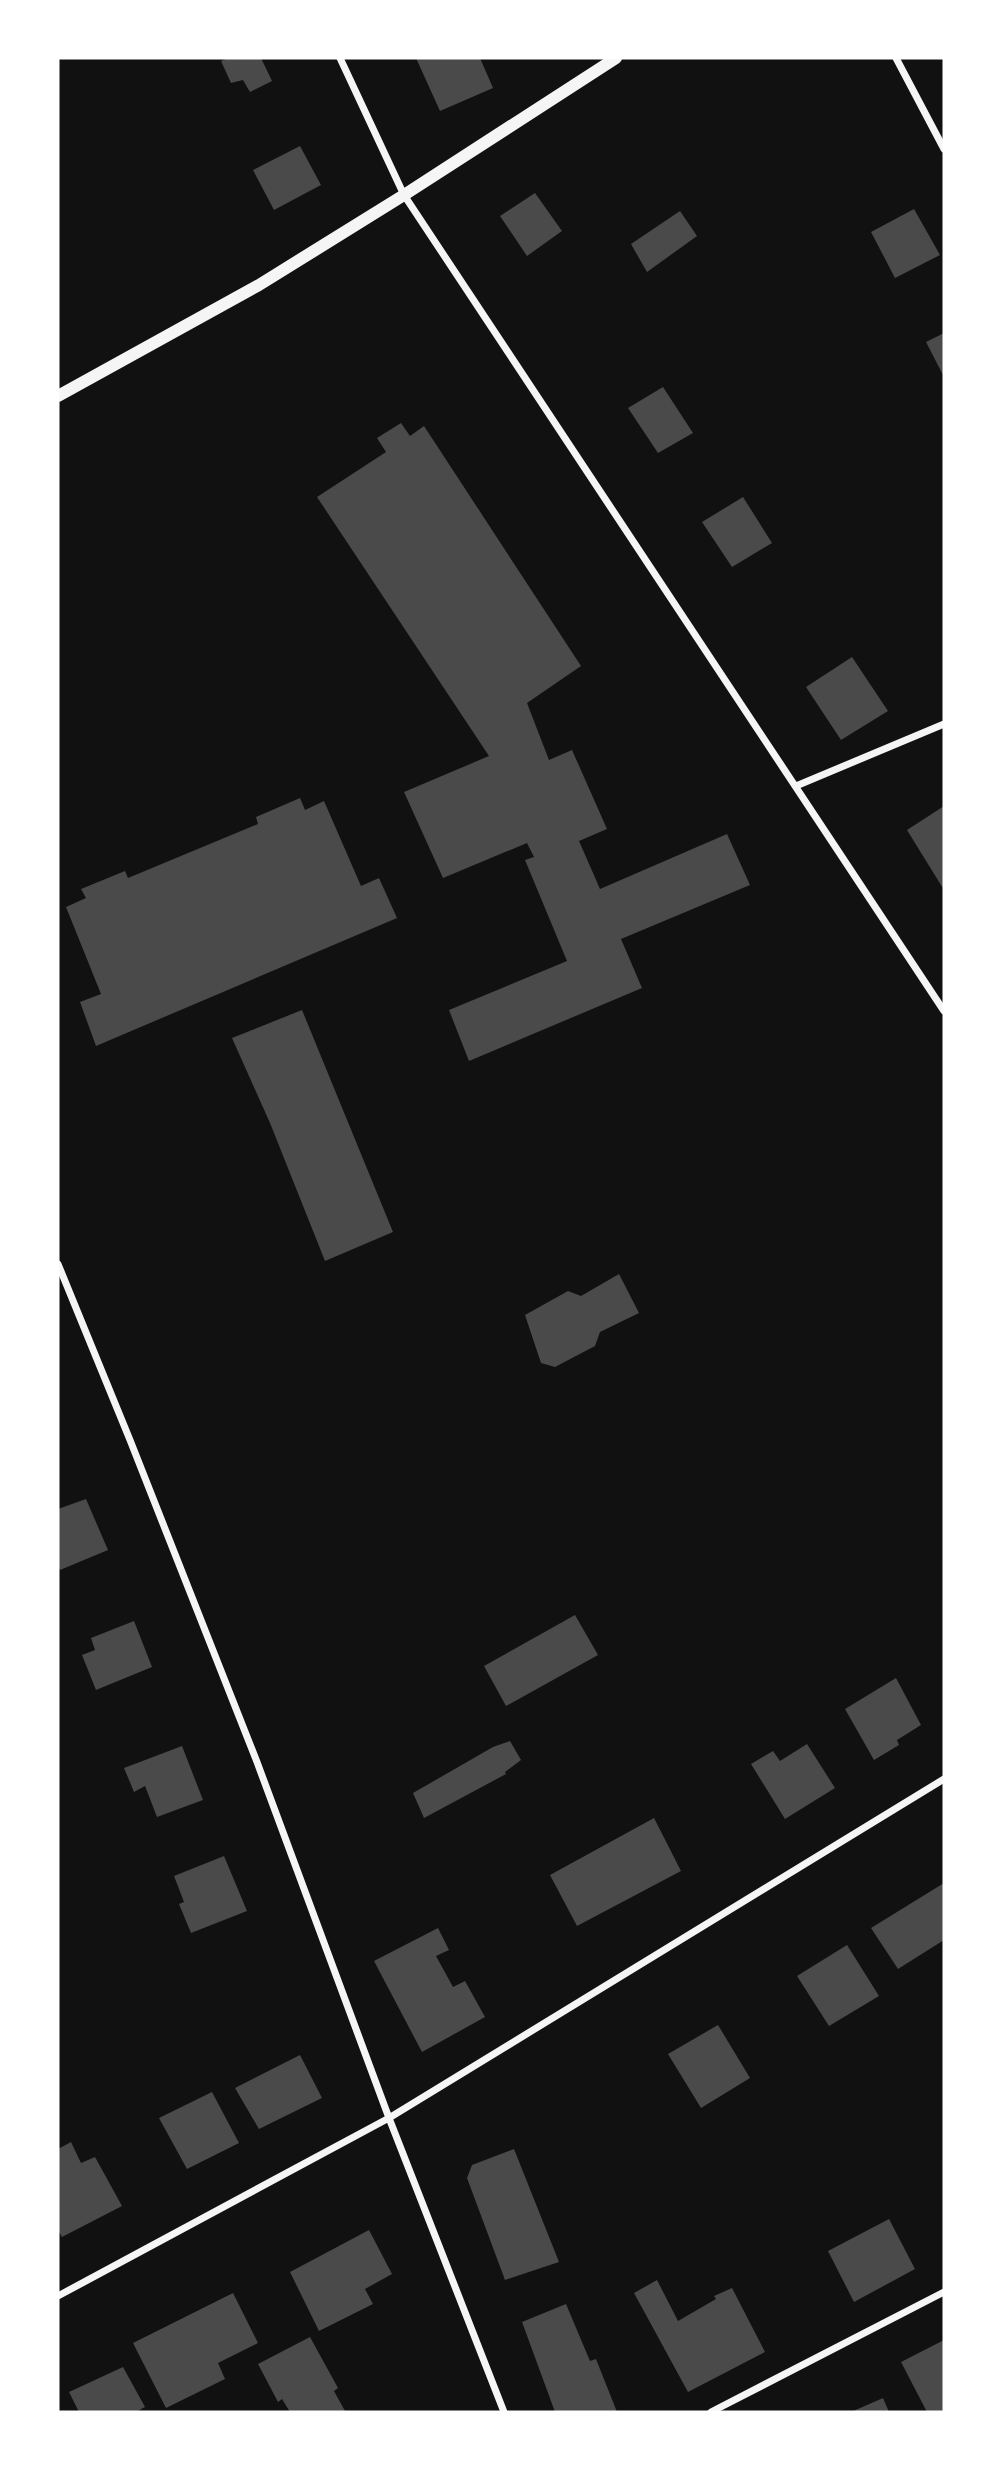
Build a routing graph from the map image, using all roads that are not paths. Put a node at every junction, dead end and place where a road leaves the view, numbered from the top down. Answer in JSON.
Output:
{"nodes":[{"id":1,"x":340,"y":58,"type":"edge"},
{"id":2,"x":616,"y":58,"type":"edge"},
{"id":3,"x":896,"y":58,"type":"edge"},
{"id":4,"x":944,"y":149,"type":"edge"},
{"id":5,"x":404,"y":195,"type":"junction"},
{"id":6,"x":58,"y":396,"type":"edge"},
{"id":7,"x":944,"y":724,"type":"edge"},
{"id":8,"x":796,"y":786,"type":"junction"},
{"id":9,"x":944,"y":1011,"type":"edge"},
{"id":10,"x":58,"y":1264,"type":"edge"},
{"id":11,"x":944,"y":1780,"type":"edge"},
{"id":12,"x":389,"y":2118,"type":"junction"},
{"id":13,"x":944,"y":2292,"type":"edge"},
{"id":14,"x":58,"y":2296,"type":"edge"},
{"id":15,"x":504,"y":2412,"type":"edge"},
{"id":16,"x":711,"y":2412,"type":"edge"}],
"edges":[{"from":1,"to":5,"type":"street"},
{"from":2,"to":5,"type":"street"},
{"from":3,"to":4,"type":"street"},
{"from":5,"to":6,"type":"street"},
{"from":5,"to":8,"type":"street"},
{"from":7,"to":8,"type":"street"},
{"from":8,"to":9,"type":"street"},
{"from":10,"to":12,"type":"street"},
{"from":11,"to":12,"type":"street"},
{"from":12,"to":14,"type":"street"},
{"from":12,"to":15,"type":"street"},
{"from":13,"to":16,"type":"street"}]}
